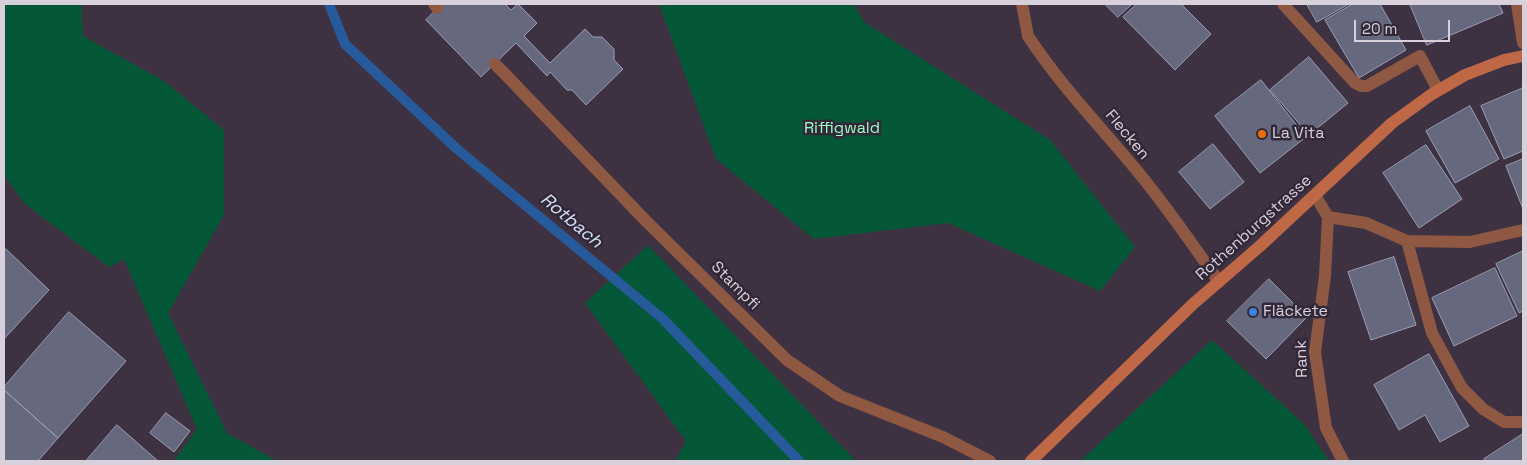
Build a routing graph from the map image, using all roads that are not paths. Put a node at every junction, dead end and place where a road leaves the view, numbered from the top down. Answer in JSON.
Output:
{"nodes":[{"id":1,"x":1022,"y":4,"type":"edge"},
{"id":2,"x":1283,"y":4,"type":"edge"},
{"id":3,"x":1517,"y":4,"type":"edge"},
{"id":4,"x":1523,"y":43,"type":"edge"},
{"id":5,"x":1523,"y":56,"type":"edge"},
{"id":6,"x":498,"y":68,"type":"dead end"},
{"id":7,"x":1438,"y":90,"type":"junction"},
{"id":8,"x":1315,"y":195,"type":"junction"},
{"id":9,"x":1328,"y":217,"type":"junction"},
{"id":10,"x":1523,"y":230,"type":"edge"},
{"id":11,"x":1407,"y":241,"type":"junction"},
{"id":12,"x":1219,"y":282,"type":"junction"},
{"id":13,"x":1523,"y":422,"type":"edge"},
{"id":14,"x":990,"y":461,"type":"edge"},
{"id":15,"x":1030,"y":461,"type":"edge"},
{"id":16,"x":1342,"y":461,"type":"edge"}],
"edges":[{"from":1,"to":12,"type":"street","name":"Flecken"},
{"from":2,"to":7,"type":"street"},
{"from":3,"to":4,"type":"street"},
{"from":5,"to":7,"type":"main road","name":"Rothenburgstrasse"},
{"from":6,"to":14,"type":"street","name":"Stampfi"},
{"from":7,"to":8,"type":"main road","name":"Rothenburgstrasse"},
{"from":8,"to":9,"type":"street"},
{"from":8,"to":12,"type":"main road","name":"Rothenburgstrasse"},
{"from":9,"to":11,"type":"street"},
{"from":9,"to":16,"type":"street","name":"Rank"},
{"from":10,"to":11,"type":"street"},
{"from":11,"to":13,"type":"street"},
{"from":12,"to":15,"type":"main road","name":"Rothenburgstrasse"}]}
